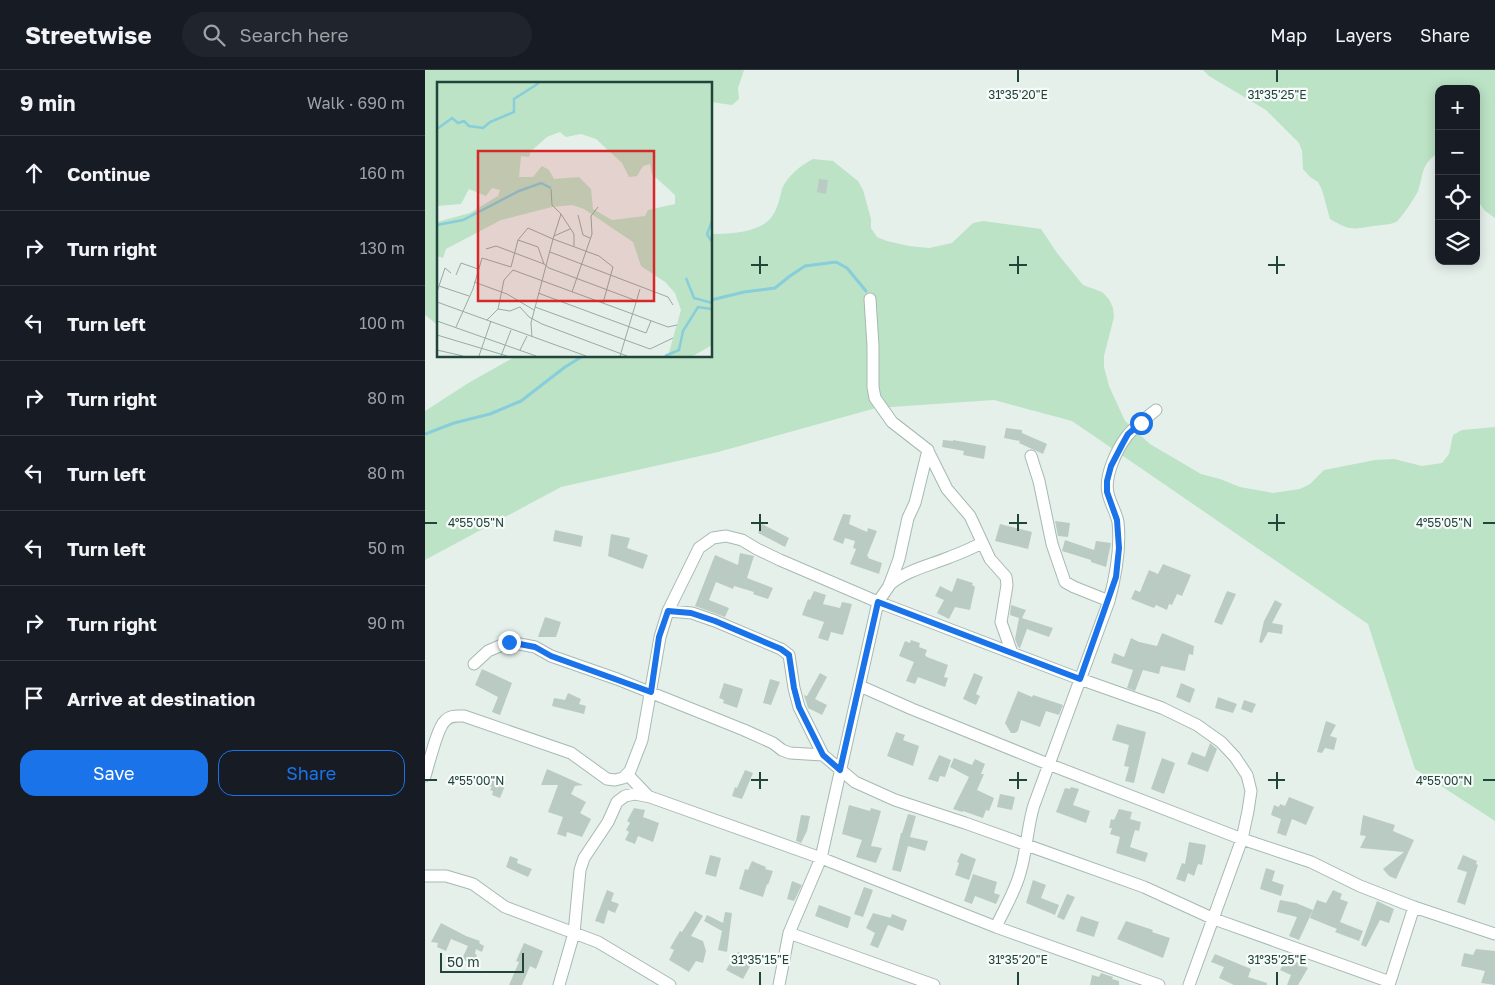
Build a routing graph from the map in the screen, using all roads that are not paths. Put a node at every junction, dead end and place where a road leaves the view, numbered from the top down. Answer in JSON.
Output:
{"nodes":[{"id":1,"x":870,"y":299,"type":"dead end"},
{"id":2,"x":1156,"y":410,"type":"dead end"},
{"id":3,"x":928,"y":451,"type":"junction"},
{"id":4,"x":1031,"y":456,"type":"dead end"},
{"id":5,"x":982,"y":543,"type":"junction"},
{"id":6,"x":889,"y":586,"type":"junction"},
{"id":7,"x":1109,"y":601,"type":"junction"},
{"id":8,"x":878,"y":602,"type":"junction"},
{"id":9,"x":668,"y":611,"type":"junction"},
{"id":10,"x":1012,"y":653,"type":"junction"},
{"id":11,"x":474,"y":664,"type":"dead end"},
{"id":12,"x":1080,"y":679,"type":"junction"},
{"id":13,"x":860,"y":686,"type":"junction"},
{"id":14,"x":651,"y":692,"type":"junction"},
{"id":15,"x":823,"y":755,"type":"junction"},
{"id":16,"x":1048,"y":764,"type":"junction"},
{"id":17,"x":840,"y":770,"type":"junction"},
{"id":18,"x":627,"y":774,"type":"junction"},
{"id":19,"x":425,"y":776,"type":"edge"},
{"id":20,"x":615,"y":780,"type":"junction"},
{"id":21,"x":650,"y":798,"type":"junction"},
{"id":22,"x":617,"y":802,"type":"junction"},
{"id":23,"x":1242,"y":839,"type":"junction"},
{"id":24,"x":1027,"y":845,"type":"junction"},
{"id":25,"x":821,"y":858,"type":"junction"},
{"id":26,"x":425,"y":876,"type":"edge"},
{"id":27,"x":1414,"y":908,"type":"junction"},
{"id":28,"x":1214,"y":919,"type":"junction"},
{"id":29,"x":996,"y":927,"type":"junction"},
{"id":30,"x":575,"y":932,"type":"junction"},
{"id":31,"x":789,"y":934,"type":"junction"},
{"id":32,"x":1495,"y":934,"type":"edge"},
{"id":33,"x":1390,"y":983,"type":"edge"},
{"id":34,"x":559,"y":985,"type":"edge"},
{"id":35,"x":670,"y":985,"type":"edge"},
{"id":36,"x":779,"y":985,"type":"edge"},
{"id":37,"x":934,"y":985,"type":"edge"},
{"id":38,"x":1159,"y":985,"type":"edge"},
{"id":39,"x":1189,"y":985,"type":"edge"}],
"edges":[{"from":1,"to":3,"type":"street"},
{"from":2,"to":7,"type":"street"},
{"from":3,"to":5,"type":"street"},
{"from":3,"to":6,"type":"street"},
{"from":4,"to":7,"type":"street"},
{"from":5,"to":6,"type":"street"},
{"from":5,"to":10,"type":"street"},
{"from":6,"to":8,"type":"street"},
{"from":7,"to":12,"type":"street"},
{"from":8,"to":9,"type":"street"},
{"from":8,"to":10,"type":"street"},
{"from":8,"to":13,"type":"street"},
{"from":9,"to":14,"type":"street"},
{"from":9,"to":15,"type":"street"},
{"from":10,"to":12,"type":"street"},
{"from":11,"to":14,"type":"street"},
{"from":12,"to":16,"type":"street"},
{"from":12,"to":23,"type":"street"},
{"from":13,"to":16,"type":"street"},
{"from":13,"to":17,"type":"street"},
{"from":14,"to":15,"type":"street"},
{"from":14,"to":18,"type":"street"},
{"from":15,"to":17,"type":"street"},
{"from":16,"to":23,"type":"street"},
{"from":16,"to":24,"type":"street"},
{"from":17,"to":24,"type":"street"},
{"from":17,"to":25,"type":"street"},
{"from":18,"to":20,"type":"street"},
{"from":18,"to":21,"type":"street"},
{"from":19,"to":20,"type":"street"},
{"from":20,"to":22,"type":"street"},
{"from":21,"to":22,"type":"street"},
{"from":21,"to":25,"type":"street"},
{"from":22,"to":30,"type":"street"},
{"from":23,"to":27,"type":"street"},
{"from":23,"to":28,"type":"street"},
{"from":24,"to":28,"type":"street"},
{"from":24,"to":29,"type":"street"},
{"from":25,"to":29,"type":"street"},
{"from":25,"to":31,"type":"street"},
{"from":26,"to":30,"type":"street"},
{"from":27,"to":32,"type":"street"},
{"from":27,"to":33,"type":"street"},
{"from":28,"to":33,"type":"street"},
{"from":28,"to":39,"type":"street"},
{"from":29,"to":38,"type":"street"},
{"from":30,"to":34,"type":"street"},
{"from":30,"to":35,"type":"street"},
{"from":31,"to":36,"type":"street"},
{"from":31,"to":37,"type":"street"}]}
